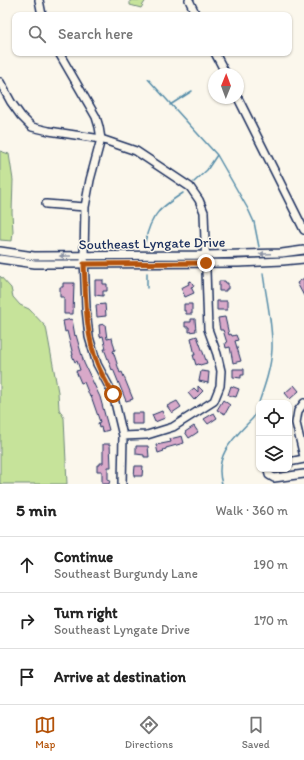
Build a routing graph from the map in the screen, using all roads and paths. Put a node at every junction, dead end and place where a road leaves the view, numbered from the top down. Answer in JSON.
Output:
{"nodes":[{"id":1,"x":39,"y":0,"type":"edge"},
{"id":2,"x":189,"y":0,"type":"edge"},
{"id":3,"x":41,"y":12,"type":"edge"},
{"id":4,"x":195,"y":12,"type":"edge"},
{"id":5,"x":61,"y":56,"type":"edge"},
{"id":6,"x":217,"y":56,"type":"edge"},
{"id":7,"x":223,"y":68,"type":"edge"},
{"id":8,"x":0,"y":82,"type":"edge"},
{"id":9,"x":2,"y":91,"type":"edge"},
{"id":10,"x":241,"y":104,"type":"edge"},
{"id":11,"x":101,"y":138,"type":"junction"},
{"id":12,"x":46,"y":204,"type":"dead end"},
{"id":13,"x":85,"y":207,"type":"junction"},
{"id":14,"x":304,"y":230,"type":"edge"},
{"id":15,"x":304,"y":250,"type":"edge"},
{"id":16,"x":0,"y":251,"type":"edge"},
{"id":17,"x":84,"y":256,"type":"junction"},
{"id":18,"x":206,"y":256,"type":"junction"},
{"id":19,"x":0,"y":259,"type":"edge"},
{"id":20,"x":304,"y":259,"type":"edge"},
{"id":21,"x":206,"y":263,"type":"junction"},
{"id":22,"x":84,"y":264,"type":"junction"},
{"id":23,"x":304,"y":403,"type":"edge"},
{"id":24,"x":123,"y":436,"type":"junction"},
{"id":25,"x":304,"y":458,"type":"edge"},
{"id":26,"x":292,"y":461,"type":"edge"},
{"id":27,"x":269,"y":472,"type":"edge"},
{"id":28,"x":304,"y":474,"type":"edge"},
{"id":29,"x":122,"y":484,"type":"edge"}],
"edges":[{"from":1,"to":3,"type":"street"},
{"from":2,"to":4,"type":"street"},
{"from":5,"to":11,"type":"street"},
{"from":6,"to":7,"type":"street"},
{"from":8,"to":9,"type":"street"},
{"from":9,"to":11,"type":"street"},
{"from":10,"to":14,"type":"street"},
{"from":11,"to":13,"type":"street"},
{"from":11,"to":18,"type":"street"},
{"from":12,"to":13,"type":"street"},
{"from":13,"to":17,"type":"street"},
{"from":15,"to":18,"type":"street","name":"Southeast Lyngate Drive","one_way":true},
{"from":17,"to":16,"type":"street","name":"Southeast Lyngate Drive","one_way":true},
{"from":17,"to":18,"type":"street","name":"Southeast Lyngate Drive"},
{"from":17,"to":22,"type":"street"},
{"from":18,"to":21,"type":"street"},
{"from":19,"to":22,"type":"street","name":"Southeast Lyngate Drive"},
{"from":20,"to":21,"type":"street","name":"Southeast Lyngate Drive"},
{"from":21,"to":22,"type":"street","name":"Southeast Lyngate Drive"},
{"from":21,"to":24,"type":"street"},
{"from":22,"to":24,"type":"street"},
{"from":23,"to":25,"type":"street"},
{"from":24,"to":29,"type":"street"},
{"from":25,"to":26,"type":"street"},
{"from":27,"to":28,"type":"street"}]}
